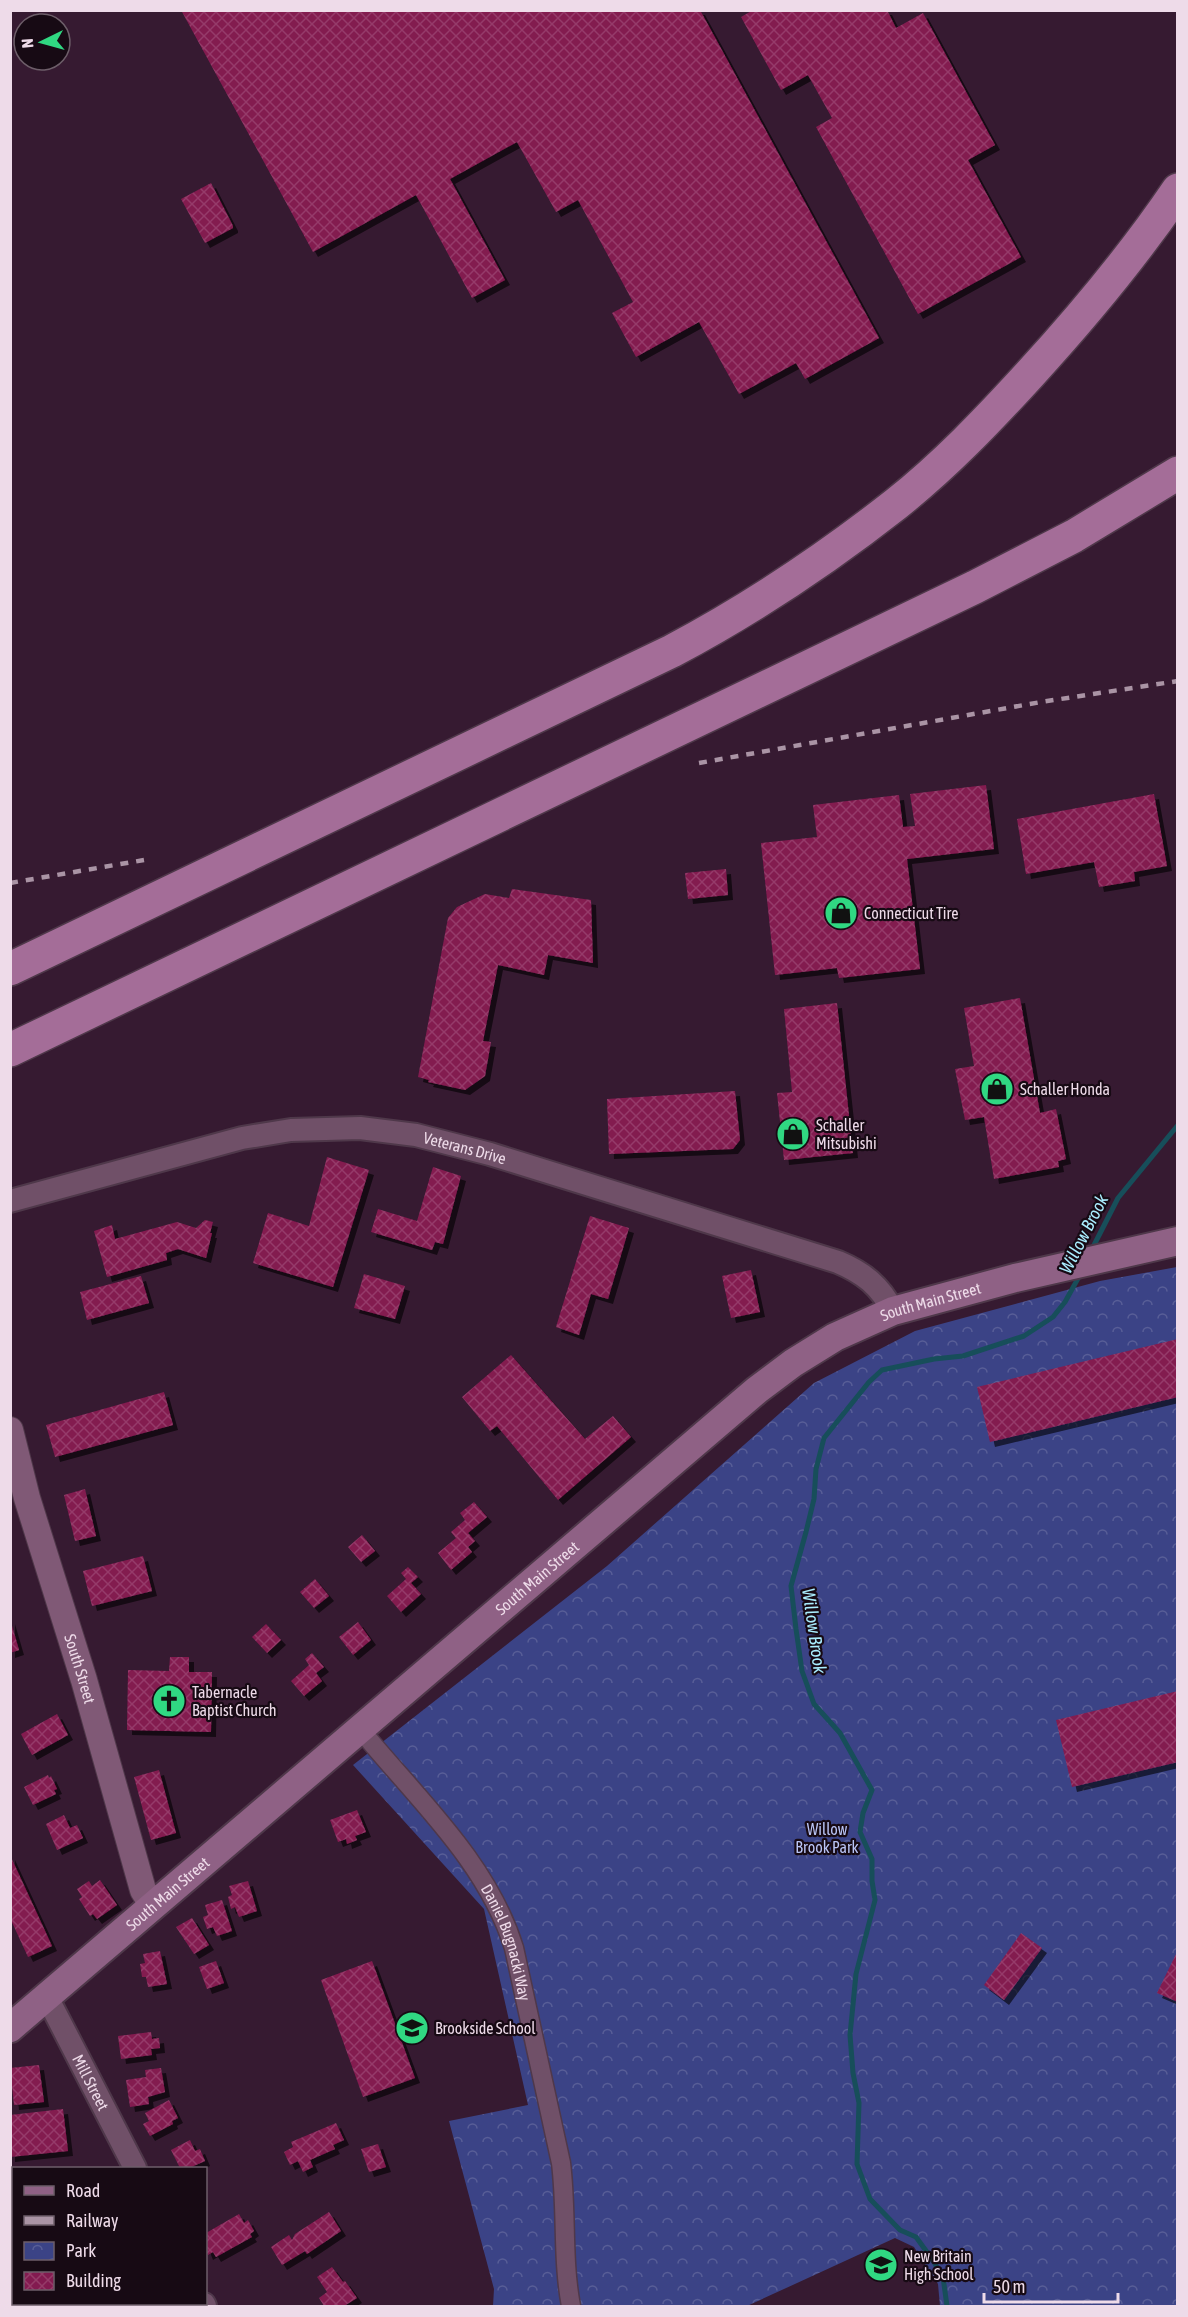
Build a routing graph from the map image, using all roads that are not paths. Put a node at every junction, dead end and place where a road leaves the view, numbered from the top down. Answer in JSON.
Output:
{"nodes":[{"id":1,"x":1176,"y":192,"type":"edge"},
{"id":2,"x":1174,"y":475,"type":"edge"},
{"id":3,"x":10,"y":969,"type":"edge"},
{"id":4,"x":10,"y":1050,"type":"edge"},
{"id":5,"x":10,"y":1201,"type":"edge"},
{"id":6,"x":1178,"y":1240,"type":"edge"},
{"id":7,"x":893,"y":1311,"type":"junction"},
{"id":8,"x":10,"y":1430,"type":"edge"},
{"id":9,"x":19,"y":1500,"type":"edge"},
{"id":10,"x":360,"y":1729,"type":"junction"},
{"id":11,"x":153,"y":1906,"type":"junction"},
{"id":12,"x":47,"y":1996,"type":"junction"},
{"id":13,"x":10,"y":2028,"type":"edge"},
{"id":14,"x":134,"y":2167,"type":"edge"},
{"id":15,"x":571,"y":2307,"type":"edge"}],
"edges":[{"from":1,"to":3,"type":"highway"},
{"from":2,"to":4,"type":"highway"},
{"from":5,"to":7,"type":"street","name":"Veterans Drive"},
{"from":6,"to":7,"type":"main road","name":"South Main Street"},
{"from":7,"to":10,"type":"main road","name":"South Main Street"},
{"from":8,"to":9,"type":"main road","name":"South Street"},
{"from":9,"to":11,"type":"main road","name":"South Street"},
{"from":10,"to":11,"type":"main road","name":"South Main Street"},
{"from":10,"to":15,"type":"street","name":"Daniel Bugnacki Way"},
{"from":11,"to":12,"type":"main road","name":"South Main Street"},
{"from":12,"to":13,"type":"main road","name":"South Main Street"},
{"from":12,"to":14,"type":"street","name":"Mill Street"}]}
